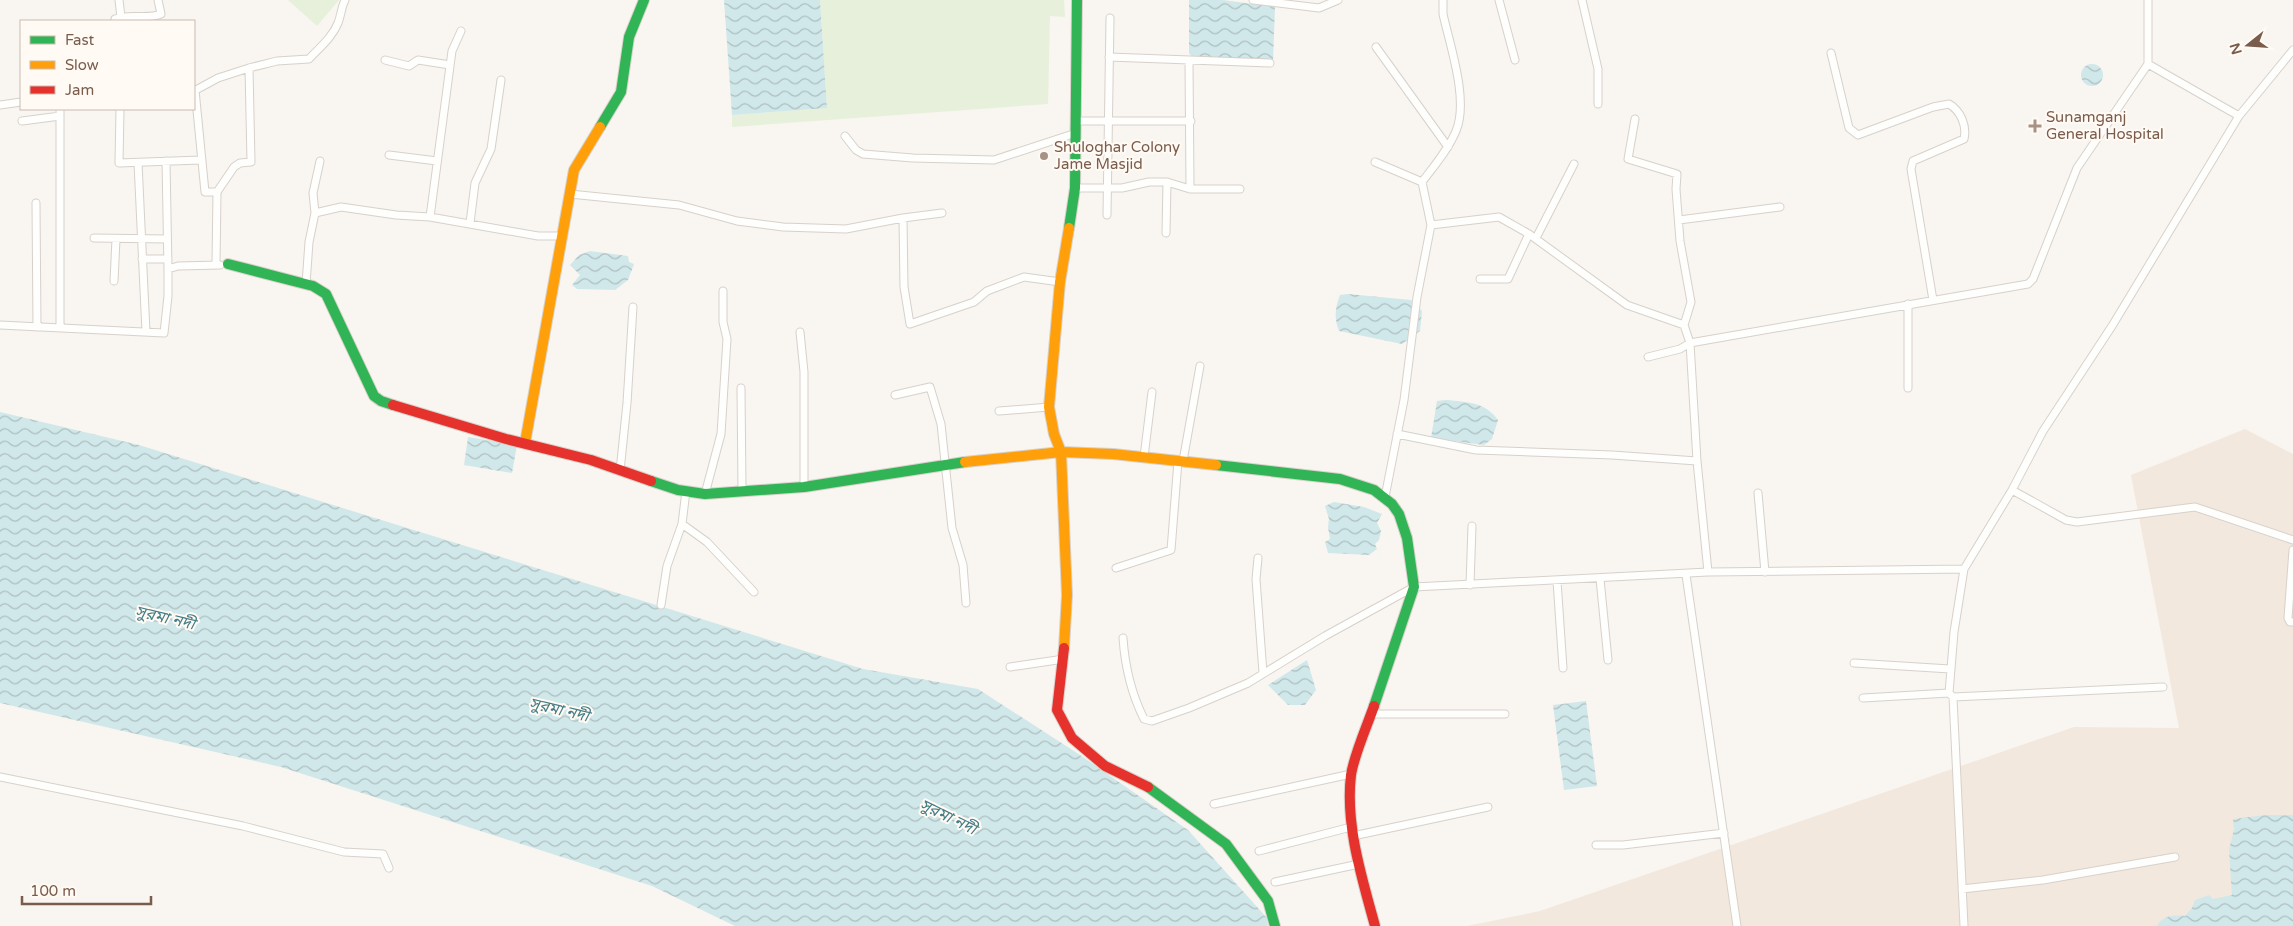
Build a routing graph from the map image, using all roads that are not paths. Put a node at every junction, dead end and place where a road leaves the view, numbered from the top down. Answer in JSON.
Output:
{"nodes":[{"id":1,"x":119,"y":0,"type":"edge"},
{"id":2,"x":158,"y":0,"type":"edge"},
{"id":3,"x":345,"y":0,"type":"edge"},
{"id":4,"x":644,"y":0,"type":"edge"},
{"id":5,"x":1077,"y":0,"type":"edge"},
{"id":6,"x":1253,"y":0,"type":"edge"},
{"id":7,"x":1338,"y":0,"type":"edge"},
{"id":8,"x":1443,"y":0,"type":"edge"},
{"id":9,"x":1499,"y":0,"type":"edge"},
{"id":10,"x":1582,"y":0,"type":"edge"},
{"id":11,"x":2148,"y":0,"type":"edge"},
{"id":12,"x":1325,"y":3,"type":"edge"},
{"id":13,"x":1110,"y":18,"type":"dead end"},
{"id":14,"x":118,"y":19,"type":"edge"},
{"id":15,"x":461,"y":31,"type":"dead end"},
{"id":16,"x":1376,"y":47,"type":"dead end"},
{"id":17,"x":2293,"y":50,"type":"edge"},
{"id":18,"x":1831,"y":53,"type":"dead end"},
{"id":19,"x":1110,"y":57,"type":"junction"},
{"id":20,"x":385,"y":60,"type":"dead end"},
{"id":21,"x":1189,"y":60,"type":"junction"},
{"id":22,"x":1515,"y":60,"type":"dead end"},
{"id":23,"x":1270,"y":63,"type":"dead end"},
{"id":24,"x":2148,"y":64,"type":"junction"},
{"id":25,"x":450,"y":65,"type":"junction"},
{"id":26,"x":249,"y":68,"type":"junction"},
{"id":27,"x":502,"y":80,"type":"dead end"},
{"id":28,"x":195,"y":90,"type":"edge"},
{"id":29,"x":20,"y":102,"type":"edge"},
{"id":30,"x":195,"y":102,"type":"edge"},
{"id":31,"x":1598,"y":104,"type":"dead end"},
{"id":32,"x":0,"y":105,"type":"edge"},
{"id":33,"x":120,"y":110,"type":"edge"},
{"id":34,"x":60,"y":113,"type":"edge"},
{"id":35,"x":2239,"y":116,"type":"junction"},
{"id":36,"x":1635,"y":119,"type":"dead end"},
{"id":37,"x":1108,"y":120,"type":"junction"},
{"id":38,"x":22,"y":121,"type":"dead end"},
{"id":39,"x":1076,"y":121,"type":"junction"},
{"id":40,"x":1191,"y":121,"type":"junction"},
{"id":41,"x":1076,"y":133,"type":"junction"},
{"id":42,"x":845,"y":136,"type":"dead end"},
{"id":43,"x":1448,"y":147,"type":"junction"},
{"id":44,"x":389,"y":155,"type":"dead end"},
{"id":45,"x":200,"y":160,"type":"junction"},
{"id":46,"x":166,"y":161,"type":"junction"},
{"id":47,"x":320,"y":161,"type":"dead end"},
{"id":48,"x":438,"y":161,"type":"junction"},
{"id":49,"x":1375,"y":162,"type":"dead end"},
{"id":50,"x":138,"y":163,"type":"junction"},
{"id":51,"x":1574,"y":164,"type":"dead end"},
{"id":52,"x":1167,"y":182,"type":"junction"},
{"id":53,"x":1422,"y":182,"type":"junction"},
{"id":54,"x":1107,"y":187,"type":"junction"},
{"id":55,"x":1075,"y":188,"type":"junction"},
{"id":56,"x":1240,"y":188,"type":"dead end"},
{"id":57,"x":1190,"y":189,"type":"junction"},
{"id":58,"x":217,"y":192,"type":"junction"},
{"id":59,"x":570,"y":194,"type":"junction"},
{"id":60,"x":36,"y":203,"type":"dead end"},
{"id":61,"x":1780,"y":207,"type":"dead end"},
{"id":62,"x":315,"y":213,"type":"junction"},
{"id":63,"x":942,"y":213,"type":"dead end"},
{"id":64,"x":1107,"y":215,"type":"dead end"},
{"id":65,"x":430,"y":217,"type":"junction"},
{"id":66,"x":903,"y":218,"type":"junction"},
{"id":67,"x":1679,"y":220,"type":"junction"},
{"id":68,"x":470,"y":223,"type":"junction"},
{"id":69,"x":1431,"y":225,"type":"junction"},
{"id":70,"x":1166,"y":233,"type":"dead end"},
{"id":71,"x":1530,"y":234,"type":"junction"},
{"id":72,"x":561,"y":236,"type":"junction"},
{"id":73,"x":94,"y":238,"type":"dead end"},
{"id":74,"x":1536,"y":238,"type":"junction"},
{"id":75,"x":116,"y":239,"type":"junction"},
{"id":76,"x":141,"y":239,"type":"junction"},
{"id":77,"x":168,"y":239,"type":"junction"},
{"id":78,"x":142,"y":259,"type":"junction"},
{"id":79,"x":168,"y":259,"type":"junction"},
{"id":80,"x":228,"y":264,"type":"joint"},
{"id":81,"x":216,"y":265,"type":"junction"},
{"id":82,"x":168,"y":269,"type":"junction"},
{"id":83,"x":1480,"y":279,"type":"dead end"},
{"id":84,"x":114,"y":280,"type":"dead end"},
{"id":85,"x":1060,"y":282,"type":"junction"},
{"id":86,"x":306,"y":284,"type":"junction"},
{"id":87,"x":724,"y":291,"type":"dead end"},
{"id":88,"x":1933,"y":300,"type":"junction"},
{"id":89,"x":1908,"y":304,"type":"junction"},
{"id":90,"x":634,"y":307,"type":"dead end"},
{"id":91,"x":0,"y":325,"type":"edge"},
{"id":92,"x":1684,"y":325,"type":"junction"},
{"id":93,"x":37,"y":327,"type":"junction"},
{"id":94,"x":60,"y":328,"type":"junction"},
{"id":95,"x":146,"y":332,"type":"junction"},
{"id":96,"x":800,"y":332,"type":"dead end"},
{"id":97,"x":1690,"y":343,"type":"junction"},
{"id":98,"x":1648,"y":357,"type":"dead end"},
{"id":99,"x":1200,"y":366,"type":"dead end"},
{"id":100,"x":740,"y":388,"type":"dead end"},
{"id":101,"x":1908,"y":388,"type":"dead end"},
{"id":102,"x":1152,"y":392,"type":"dead end"},
{"id":103,"x":895,"y":396,"type":"dead end"},
{"id":104,"x":1049,"y":407,"type":"junction"},
{"id":105,"x":999,"y":411,"type":"dead end"},
{"id":106,"x":1397,"y":434,"type":"junction"},
{"id":107,"x":525,"y":443,"type":"junction"},
{"id":108,"x":1061,"y":452,"type":"junction"},
{"id":109,"x":1144,"y":457,"type":"junction"},
{"id":110,"x":1180,"y":461,"type":"junction"},
{"id":111,"x":1697,"y":461,"type":"junction"},
{"id":112,"x":947,"y":466,"type":"junction"},
{"id":113,"x":620,"y":471,"type":"junction"},
{"id":114,"x":804,"y":487,"type":"junction"},
{"id":115,"x":742,"y":490,"type":"junction"},
{"id":116,"x":2012,"y":490,"type":"junction"},
{"id":117,"x":686,"y":492,"type":"junction"},
{"id":118,"x":706,"y":494,"type":"junction"},
{"id":119,"x":1758,"y":494,"type":"dead end"},
{"id":120,"x":1385,"y":497,"type":"junction"},
{"id":121,"x":682,"y":524,"type":"junction"},
{"id":122,"x":1472,"y":526,"type":"dead end"},
{"id":123,"x":2293,"y":540,"type":"edge"},
{"id":124,"x":2293,"y":550,"type":"edge"},
{"id":125,"x":1258,"y":558,"type":"dead end"},
{"id":126,"x":1116,"y":568,"type":"dead end"},
{"id":127,"x":1964,"y":569,"type":"junction"},
{"id":128,"x":1708,"y":572,"type":"junction"},
{"id":129,"x":1765,"y":572,"type":"junction"},
{"id":130,"x":1686,"y":574,"type":"junction"},
{"id":131,"x":1600,"y":579,"type":"junction"},
{"id":132,"x":1557,"y":581,"type":"junction"},
{"id":133,"x":1470,"y":585,"type":"junction"},
{"id":134,"x":1414,"y":587,"type":"junction"},
{"id":135,"x":754,"y":592,"type":"dead end"},
{"id":136,"x":966,"y":603,"type":"dead end"},
{"id":137,"x":661,"y":606,"type":"dead end"},
{"id":138,"x":2293,"y":622,"type":"edge"},
{"id":139,"x":1123,"y":638,"type":"dead end"},
{"id":140,"x":1064,"y":659,"type":"junction"},
{"id":141,"x":1608,"y":660,"type":"dead end"},
{"id":142,"x":1854,"y":663,"type":"dead end"},
{"id":143,"x":1010,"y":668,"type":"dead end"},
{"id":144,"x":1563,"y":668,"type":"dead end"},
{"id":145,"x":1950,"y":669,"type":"junction"},
{"id":146,"x":1263,"y":673,"type":"junction"},
{"id":147,"x":2163,"y":687,"type":"dead end"},
{"id":148,"x":1951,"y":695,"type":"junction"},
{"id":149,"x":1863,"y":698,"type":"dead end"},
{"id":150,"x":1372,"y":714,"type":"junction"},
{"id":151,"x":1505,"y":714,"type":"dead end"},
{"id":152,"x":1351,"y":774,"type":"junction"},
{"id":153,"x":0,"y":776,"type":"edge"},
{"id":154,"x":1214,"y":804,"type":"dead end"},
{"id":155,"x":1488,"y":806,"type":"dead end"},
{"id":156,"x":1352,"y":831,"type":"junction"},
{"id":157,"x":1724,"y":833,"type":"junction"},
{"id":158,"x":1596,"y":845,"type":"dead end"},
{"id":159,"x":1259,"y":851,"type":"dead end"},
{"id":160,"x":2175,"y":857,"type":"dead end"},
{"id":161,"x":1359,"y":864,"type":"junction"},
{"id":162,"x":389,"y":868,"type":"dead end"},
{"id":163,"x":1275,"y":882,"type":"dead end"},
{"id":164,"x":1962,"y":889,"type":"junction"},
{"id":165,"x":1275,"y":926,"type":"edge"},
{"id":166,"x":1375,"y":926,"type":"edge"},
{"id":167,"x":1737,"y":926,"type":"edge"},
{"id":168,"x":1964,"y":926,"type":"edge"}],
"edges":[{"from":1,"to":14,"type":"street"},
{"from":2,"to":14,"type":"street"},
{"from":3,"to":26,"type":"street"},
{"from":4,"to":59,"type":"main road"},
{"from":5,"to":39,"type":"main road"},
{"from":6,"to":12,"type":"street"},
{"from":7,"to":12,"type":"street"},
{"from":8,"to":43,"type":"street"},
{"from":9,"to":22,"type":"street"},
{"from":10,"to":31,"type":"street"},
{"from":11,"to":24,"type":"street"},
{"from":13,"to":19,"type":"street"},
{"from":15,"to":25,"type":"street"},
{"from":16,"to":43,"type":"street"},
{"from":17,"to":35,"type":"street"},
{"from":18,"to":88,"type":"street"},
{"from":19,"to":21,"type":"street"},
{"from":19,"to":37,"type":"street"},
{"from":20,"to":25,"type":"street"},
{"from":21,"to":23,"type":"street"},
{"from":21,"to":40,"type":"street"},
{"from":24,"to":35,"type":"street"},
{"from":24,"to":88,"type":"street"},
{"from":25,"to":48,"type":"street"},
{"from":26,"to":28,"type":"street"},
{"from":26,"to":58,"type":"street"},
{"from":27,"to":68,"type":"street"},
{"from":29,"to":32,"type":"street"},
{"from":30,"to":45,"type":"street"},
{"from":33,"to":50,"type":"street"},
{"from":34,"to":38,"type":"street"},
{"from":34,"to":94,"type":"street"},
{"from":35,"to":116,"type":"street"},
{"from":36,"to":67,"type":"street"},
{"from":37,"to":39,"type":"street"},
{"from":37,"to":40,"type":"street"},
{"from":37,"to":54,"type":"street"},
{"from":39,"to":41,"type":"main road"},
{"from":40,"to":57,"type":"street"},
{"from":41,"to":42,"type":"street"},
{"from":41,"to":55,"type":"main road"},
{"from":43,"to":53,"type":"street"},
{"from":44,"to":48,"type":"street"},
{"from":45,"to":46,"type":"street"},
{"from":45,"to":58,"type":"street"},
{"from":46,"to":50,"type":"street"},
{"from":46,"to":77,"type":"street"},
{"from":47,"to":62,"type":"street"},
{"from":48,"to":65,"type":"street"},
{"from":49,"to":53,"type":"street"},
{"from":50,"to":76,"type":"street"},
{"from":51,"to":74,"type":"street"},
{"from":52,"to":54,"type":"street"},
{"from":52,"to":57,"type":"street"},
{"from":52,"to":70,"type":"street"},
{"from":53,"to":69,"type":"street"},
{"from":54,"to":55,"type":"street"},
{"from":54,"to":64,"type":"street"},
{"from":55,"to":85,"type":"main road"},
{"from":56,"to":57,"type":"street"},
{"from":58,"to":81,"type":"street"},
{"from":59,"to":66,"type":"street"},
{"from":59,"to":72,"type":"main road"},
{"from":60,"to":93,"type":"street"},
{"from":61,"to":67,"type":"street"},
{"from":62,"to":65,"type":"street"},
{"from":62,"to":86,"type":"street"},
{"from":63,"to":66,"type":"street"},
{"from":65,"to":68,"type":"street"},
{"from":66,"to":85,"type":"street"},
{"from":67,"to":92,"type":"street"},
{"from":68,"to":72,"type":"street"},
{"from":69,"to":71,"type":"street"},
{"from":69,"to":106,"type":"street"},
{"from":71,"to":74,"type":"street"},
{"from":71,"to":83,"type":"street"},
{"from":72,"to":107,"type":"main road"},
{"from":73,"to":75,"type":"street"},
{"from":74,"to":92,"type":"street"},
{"from":75,"to":76,"type":"street"},
{"from":75,"to":84,"type":"street"},
{"from":76,"to":77,"type":"street"},
{"from":76,"to":78,"type":"street"},
{"from":77,"to":79,"type":"street"},
{"from":78,"to":79,"type":"street"},
{"from":78,"to":95,"type":"street"},
{"from":79,"to":82,"type":"street"},
{"from":80,"to":81,"type":"street"},
{"from":80,"to":86,"type":"main road"},
{"from":81,"to":82,"type":"street"},
{"from":82,"to":95,"type":"street"},
{"from":85,"to":104,"type":"main road"},
{"from":86,"to":107,"type":"main road"},
{"from":87,"to":118,"type":"street"},
{"from":88,"to":89,"type":"street"},
{"from":89,"to":97,"type":"street"},
{"from":89,"to":101,"type":"street"},
{"from":90,"to":113,"type":"street"},
{"from":91,"to":93,"type":"street"},
{"from":92,"to":97,"type":"street"},
{"from":93,"to":94,"type":"street"},
{"from":94,"to":95,"type":"street"},
{"from":96,"to":114,"type":"street"},
{"from":97,"to":98,"type":"street"},
{"from":97,"to":111,"type":"street"},
{"from":99,"to":110,"type":"street"},
{"from":100,"to":115,"type":"street"},
{"from":102,"to":109,"type":"street"},
{"from":103,"to":112,"type":"street"},
{"from":104,"to":105,"type":"street"},
{"from":104,"to":108,"type":"main road"},
{"from":106,"to":111,"type":"street"},
{"from":106,"to":120,"type":"street"},
{"from":107,"to":113,"type":"main road"},
{"from":108,"to":109,"type":"main road"},
{"from":108,"to":112,"type":"main road"},
{"from":108,"to":140,"type":"main road"},
{"from":109,"to":110,"type":"main road"},
{"from":110,"to":120,"type":"main road"},
{"from":110,"to":126,"type":"street"},
{"from":111,"to":128,"type":"street"},
{"from":112,"to":114,"type":"main road"},
{"from":112,"to":136,"type":"street"},
{"from":113,"to":117,"type":"main road"},
{"from":114,"to":115,"type":"main road"},
{"from":115,"to":118,"type":"main road"},
{"from":116,"to":123,"type":"street"},
{"from":116,"to":127,"type":"street"},
{"from":117,"to":118,"type":"main road"},
{"from":117,"to":121,"type":"street"},
{"from":119,"to":129,"type":"street"},
{"from":120,"to":134,"type":"main road"},
{"from":121,"to":135,"type":"street"},
{"from":121,"to":137,"type":"street"},
{"from":122,"to":133,"type":"street"},
{"from":124,"to":138,"type":"street"},
{"from":125,"to":146,"type":"street"},
{"from":127,"to":129,"type":"street"},
{"from":127,"to":145,"type":"street"},
{"from":128,"to":129,"type":"street"},
{"from":128,"to":130,"type":"street"},
{"from":130,"to":131,"type":"street"},
{"from":130,"to":157,"type":"street"},
{"from":131,"to":132,"type":"street"},
{"from":131,"to":141,"type":"street"},
{"from":132,"to":133,"type":"street"},
{"from":132,"to":144,"type":"street"},
{"from":133,"to":134,"type":"street"},
{"from":134,"to":146,"type":"street"},
{"from":134,"to":150,"type":"main road"},
{"from":139,"to":146,"type":"street"},
{"from":140,"to":143,"type":"street"},
{"from":140,"to":165,"type":"main road"},
{"from":142,"to":145,"type":"street"},
{"from":145,"to":148,"type":"street"},
{"from":147,"to":148,"type":"street"},
{"from":148,"to":149,"type":"street"},
{"from":148,"to":164,"type":"street"},
{"from":150,"to":151,"type":"street"},
{"from":150,"to":152,"type":"main road"},
{"from":152,"to":154,"type":"street"},
{"from":152,"to":156,"type":"main road"},
{"from":153,"to":162,"type":"street"},
{"from":155,"to":156,"type":"street"},
{"from":156,"to":159,"type":"street"},
{"from":156,"to":161,"type":"main road"},
{"from":157,"to":158,"type":"street"},
{"from":157,"to":167,"type":"street"},
{"from":160,"to":164,"type":"street"},
{"from":161,"to":163,"type":"street"},
{"from":161,"to":166,"type":"main road"},
{"from":164,"to":168,"type":"street"}]}
